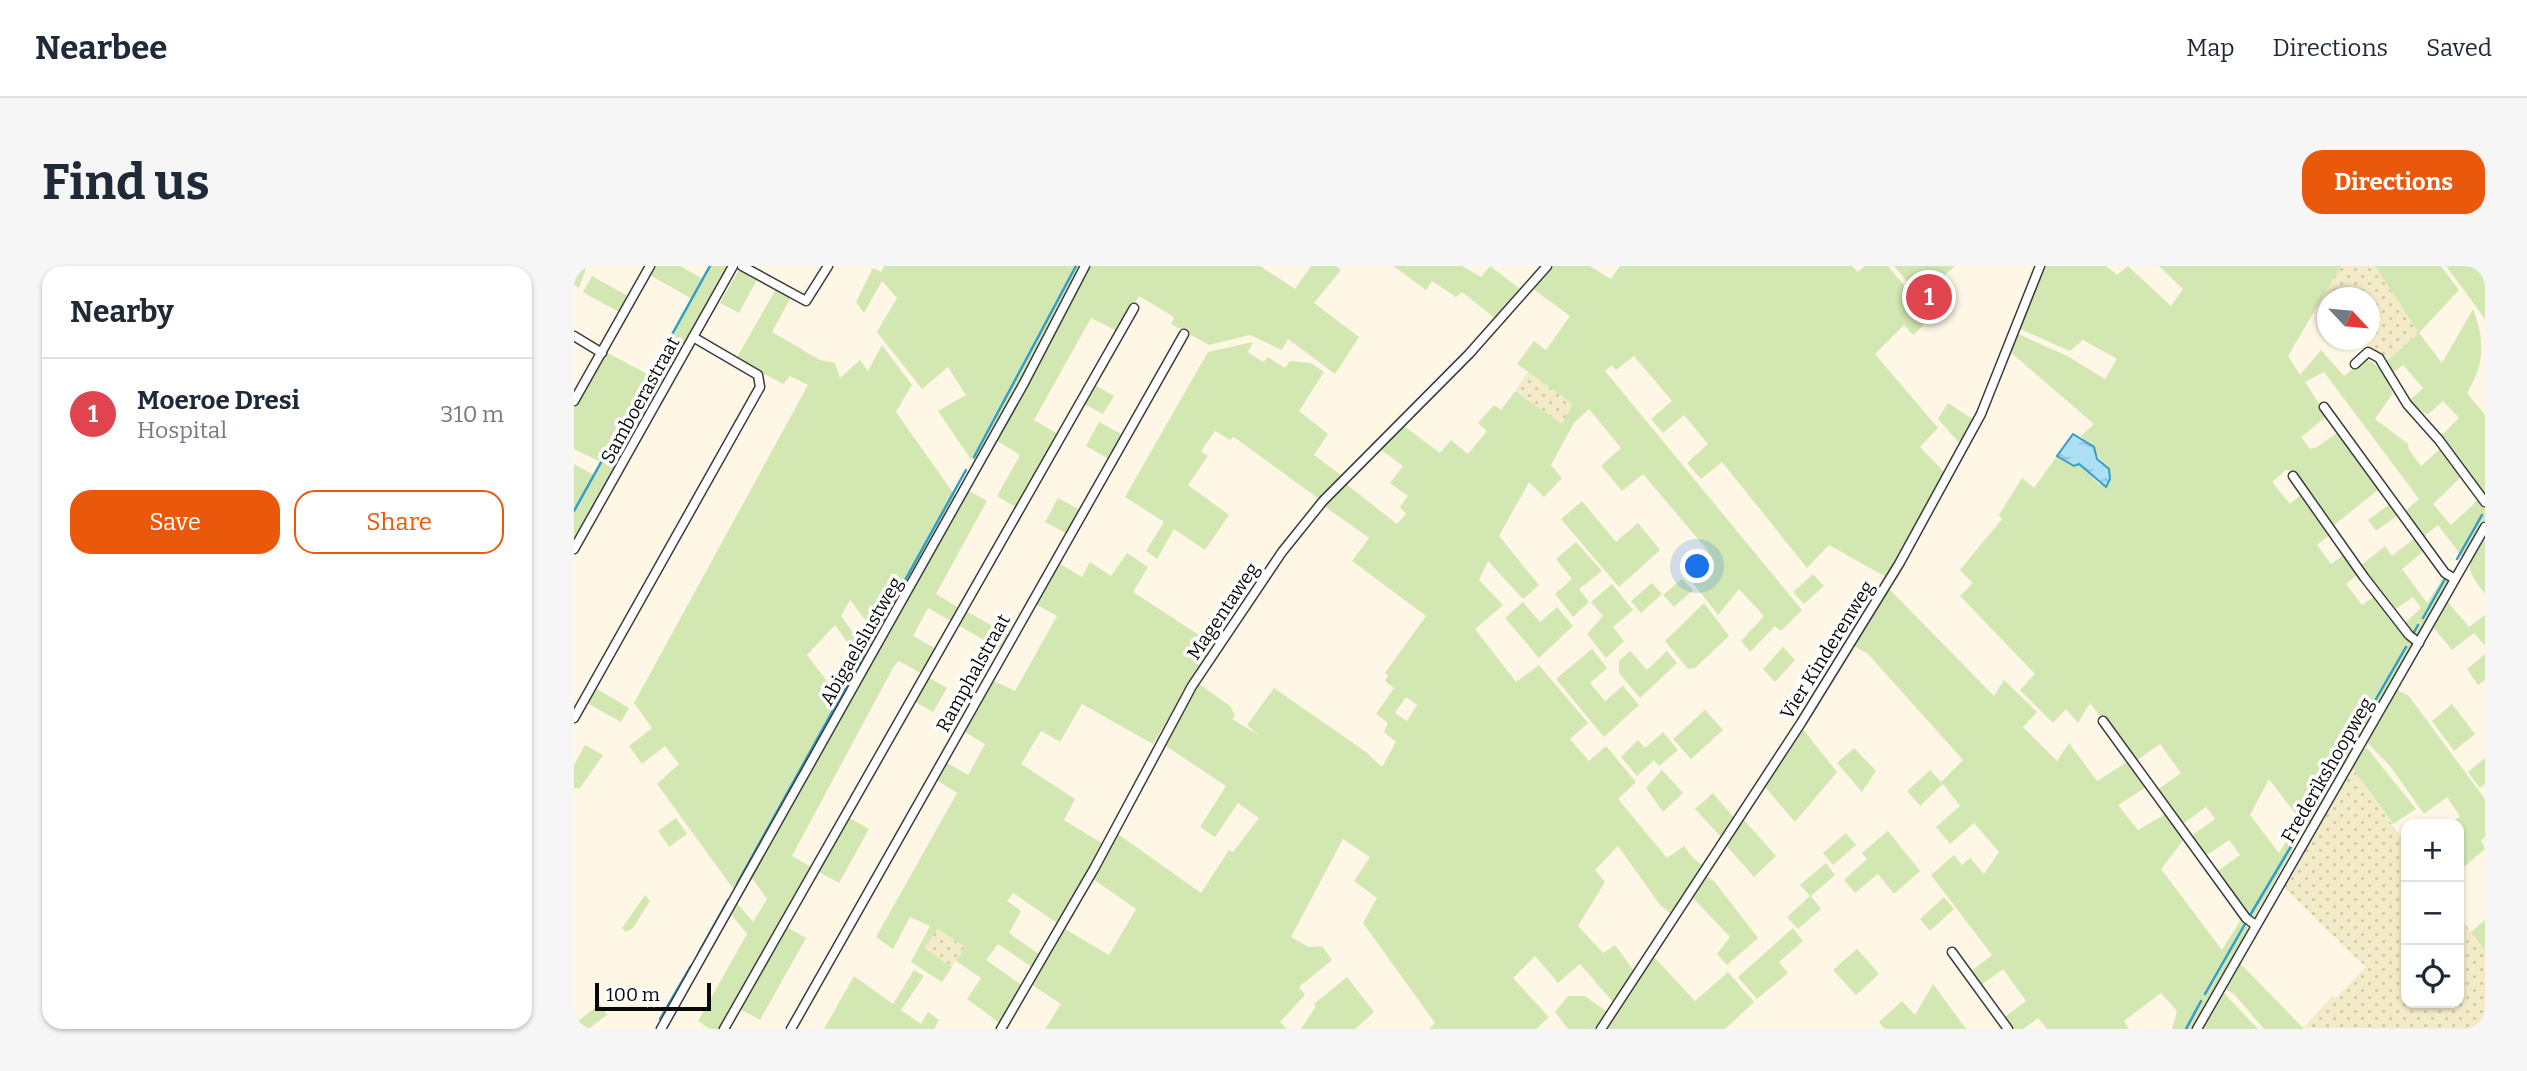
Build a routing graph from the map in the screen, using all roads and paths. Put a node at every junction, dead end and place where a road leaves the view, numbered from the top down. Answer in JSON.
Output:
{"nodes":[{"id":1,"x":650,"y":266,"type":"edge"},
{"id":2,"x":733,"y":266,"type":"edge"},
{"id":3,"x":742,"y":266,"type":"edge"},
{"id":4,"x":828,"y":266,"type":"edge"},
{"id":5,"x":1085,"y":266,"type":"edge"},
{"id":6,"x":1547,"y":266,"type":"edge"},
{"id":7,"x":2040,"y":266,"type":"edge"},
{"id":8,"x":1134,"y":307,"type":"dead end"},
{"id":9,"x":1184,"y":334,"type":"dead end"},
{"id":10,"x":574,"y":337,"type":"edge"},
{"id":11,"x":693,"y":337,"type":"junction"},
{"id":12,"x":602,"y":353,"type":"junction"},
{"id":13,"x":2355,"y":364,"type":"dead end"},
{"id":14,"x":574,"y":401,"type":"edge"},
{"id":15,"x":2324,"y":408,"type":"dead end"},
{"id":16,"x":2293,"y":476,"type":"dead end"},
{"id":17,"x":2485,"y":502,"type":"edge"},
{"id":18,"x":2485,"y":527,"type":"edge"},
{"id":19,"x":574,"y":549,"type":"edge"},
{"id":20,"x":2455,"y":579,"type":"junction"},
{"id":21,"x":2419,"y":643,"type":"junction"},
{"id":22,"x":574,"y":718,"type":"edge"},
{"id":23,"x":2102,"y":721,"type":"dead end"},
{"id":24,"x":2255,"y":925,"type":"junction"},
{"id":25,"x":1952,"y":952,"type":"dead end"},
{"id":26,"x":661,"y":1029,"type":"edge"},
{"id":27,"x":724,"y":1029,"type":"edge"},
{"id":28,"x":791,"y":1029,"type":"edge"},
{"id":29,"x":1001,"y":1029,"type":"edge"},
{"id":30,"x":1601,"y":1029,"type":"edge"},
{"id":31,"x":2007,"y":1029,"type":"edge"},
{"id":32,"x":2197,"y":1029,"type":"edge"}],
"edges":[{"from":1,"to":12,"type":"street"},
{"from":2,"to":11,"type":"street","name":"Samboerastraat"},
{"from":3,"to":4,"type":"street"},
{"from":5,"to":26,"type":"street","name":"Abigaelslustweg"},
{"from":6,"to":29,"type":"street","name":"Magentaweg"},
{"from":7,"to":30,"type":"street","name":"Vier Kinderenweg"},
{"from":8,"to":27,"type":"street"},
{"from":9,"to":28,"type":"street","name":"Ramphalstraat"},
{"from":10,"to":12,"type":"street"},
{"from":11,"to":19,"type":"street","name":"Samboerastraat"},
{"from":11,"to":22,"type":"street"},
{"from":12,"to":14,"type":"street"},
{"from":13,"to":17,"type":"street"},
{"from":15,"to":20,"type":"street"},
{"from":16,"to":21,"type":"street"},
{"from":18,"to":20,"type":"street","name":"Frederikshoopweg"},
{"from":20,"to":21,"type":"street","name":"Frederikshoopweg"},
{"from":21,"to":24,"type":"street","name":"Frederikshoopweg"},
{"from":23,"to":24,"type":"street"},
{"from":24,"to":32,"type":"street","name":"Frederikshoopweg"},
{"from":25,"to":31,"type":"street"}]}
